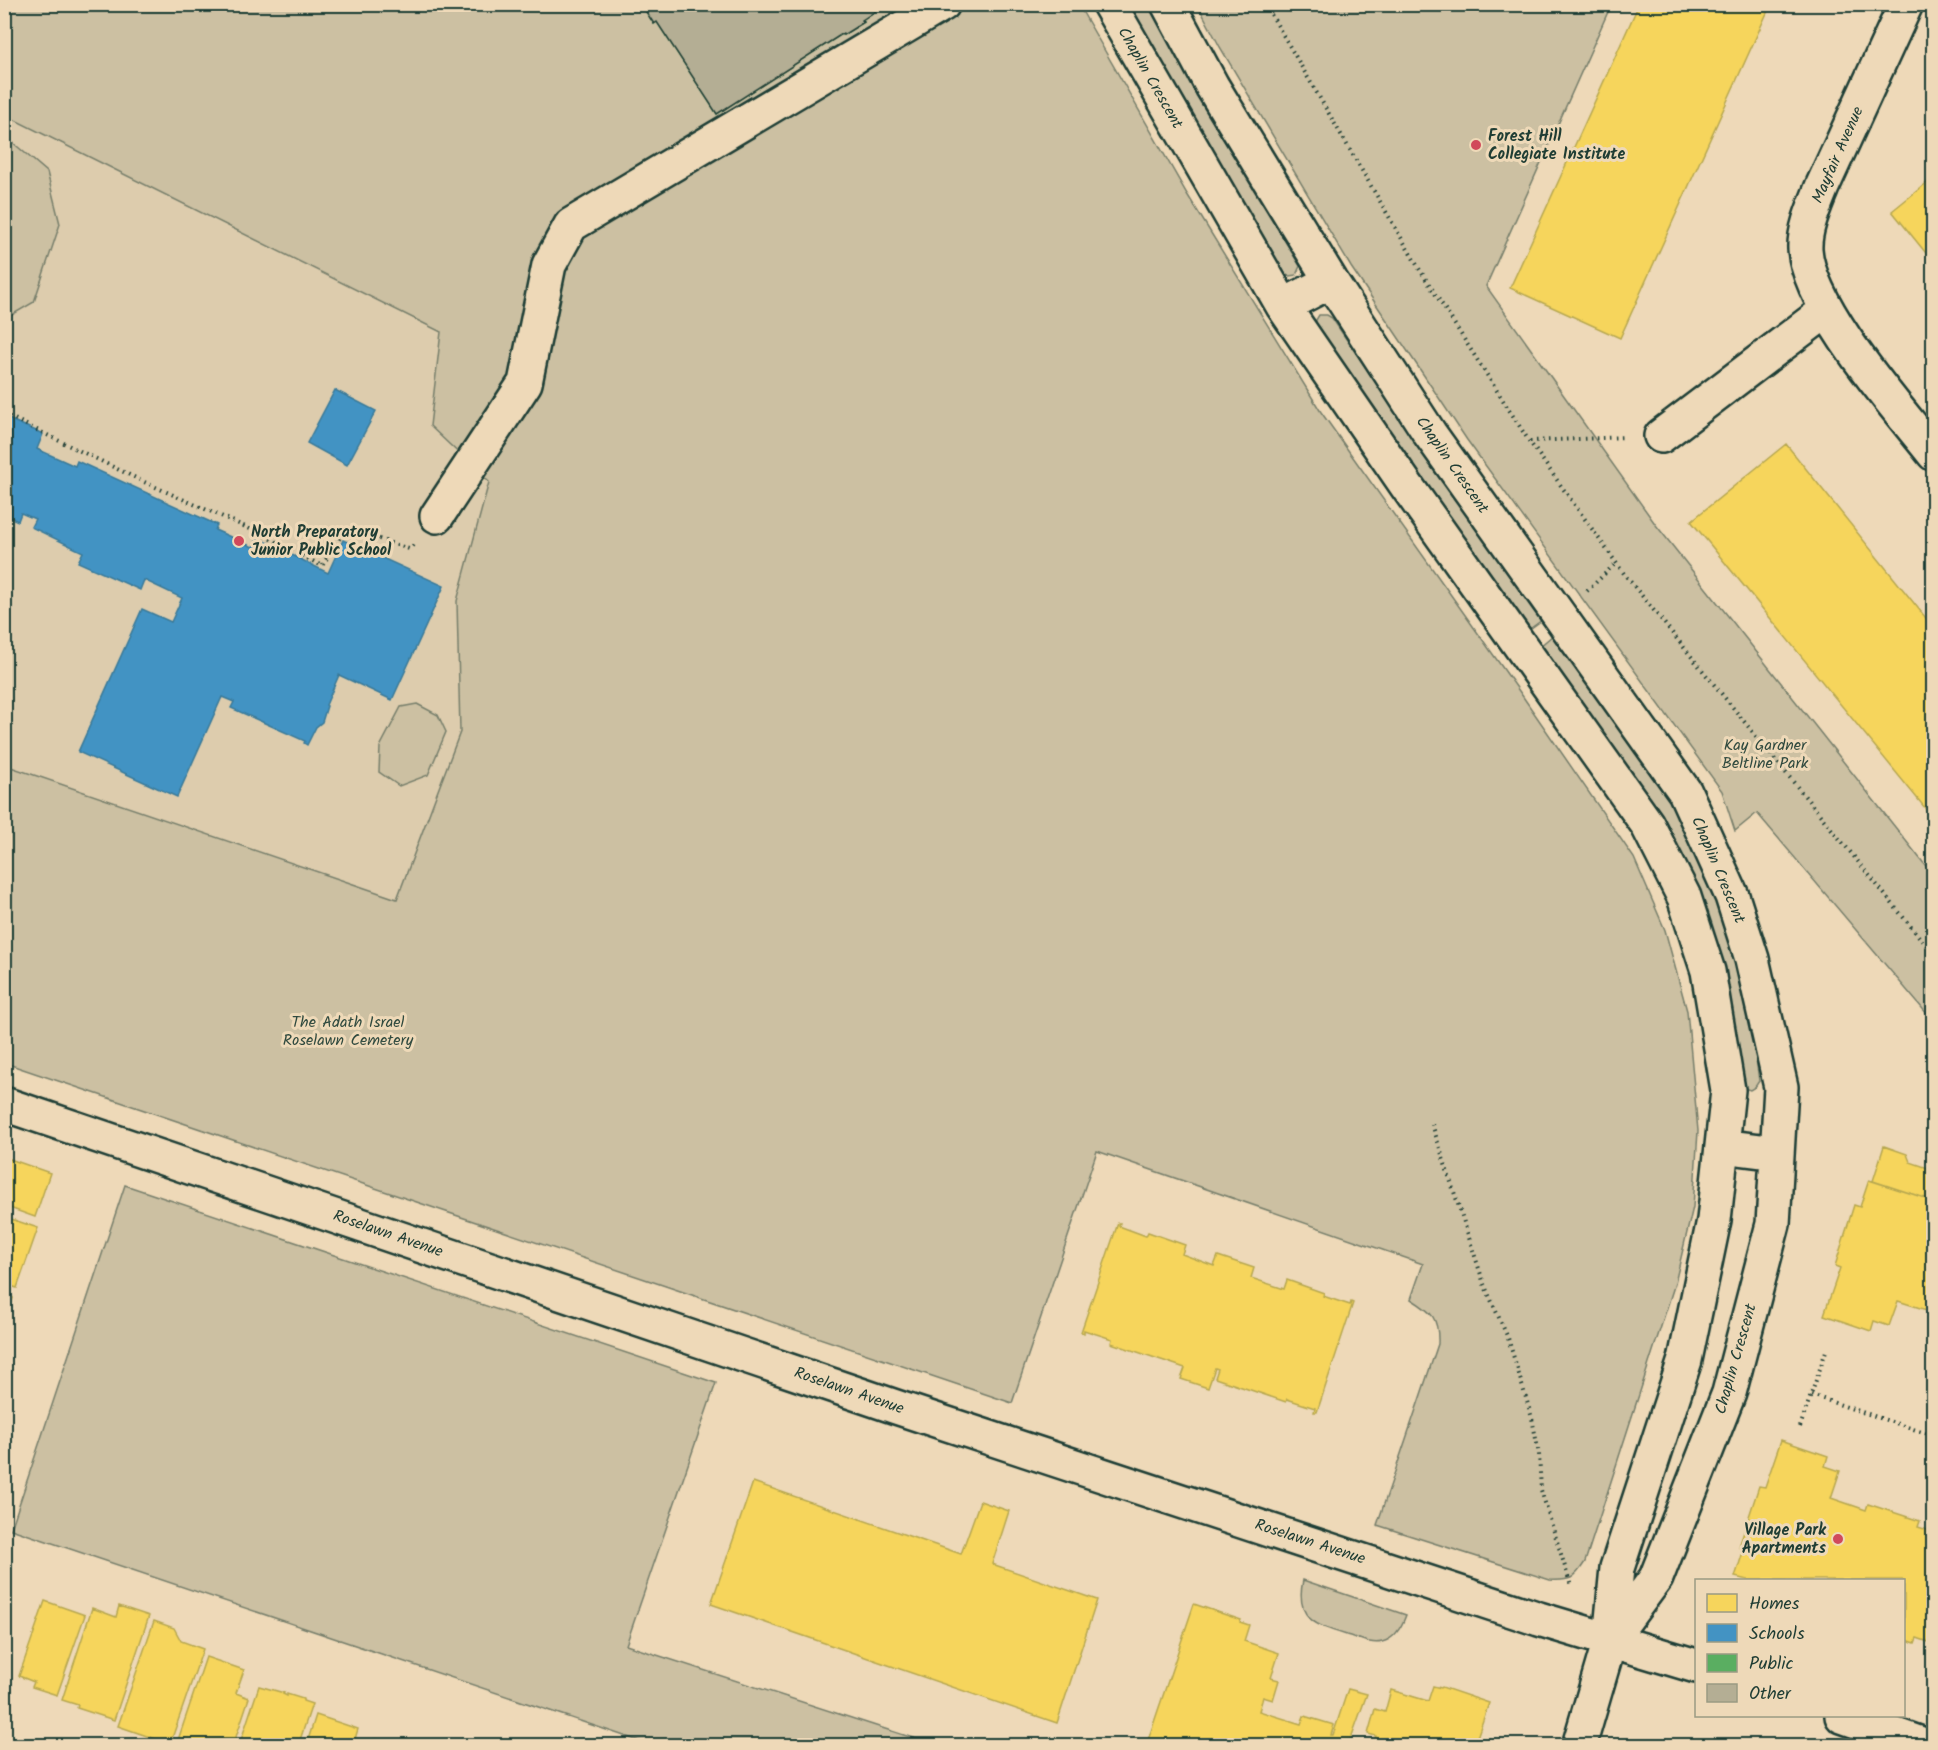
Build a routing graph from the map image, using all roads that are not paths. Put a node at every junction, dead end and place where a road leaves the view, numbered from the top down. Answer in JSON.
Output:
{"nodes":[{"id":1,"x":943,"y":4,"type":"edge"},
{"id":2,"x":1109,"y":4,"type":"edge"},
{"id":3,"x":1168,"y":4,"type":"edge"},
{"id":4,"x":1906,"y":4,"type":"edge"},
{"id":5,"x":1331,"y":281,"type":"junction"},
{"id":6,"x":1283,"y":306,"type":"junction"},
{"id":7,"x":1827,"y":310,"type":"junction"},
{"id":8,"x":1661,"y":436,"type":"road end"},
{"id":9,"x":1934,"y":454,"type":"edge"},
{"id":10,"x":437,"y":516,"type":"road end"},
{"id":11,"x":4,"y":1104,"type":"edge"},
{"id":12,"x":1722,"y":1146,"type":"junction"},
{"id":13,"x":1777,"y":1153,"type":"junction"},
{"id":14,"x":1610,"y":1640,"type":"junction"},
{"id":15,"x":1695,"y":1666,"type":"edge"},
{"id":16,"x":1844,"y":1717,"type":"edge"},
{"id":17,"x":1877,"y":1737,"type":"edge"},
{"id":18,"x":1579,"y":1746,"type":"edge"},
{"id":19,"x":1927,"y":1746,"type":"edge"}],
"edges":[{"from":1,"to":10,"type":"street"},
{"from":2,"to":6,"type":"street","name":"Chaplin Crescent"},
{"from":3,"to":5,"type":"street","name":"Chaplin Crescent"},
{"from":4,"to":7,"type":"street","name":"Mayfair Avenue"},
{"from":5,"to":6,"type":"street"},
{"from":5,"to":13,"type":"street","name":"Chaplin Crescent"},
{"from":6,"to":12,"type":"street","name":"Chaplin Crescent"},
{"from":7,"to":8,"type":"street"},
{"from":7,"to":9,"type":"street","name":"Mayfair Avenue"},
{"from":11,"to":14,"type":"street","name":"Roselawn Avenue"},
{"from":12,"to":13,"type":"street"},
{"from":12,"to":14,"type":"street","name":"Chaplin Crescent"},
{"from":13,"to":14,"type":"street","name":"Chaplin Crescent"},
{"from":14,"to":15,"type":"street","name":"Roselawn Avenue"},
{"from":14,"to":18,"type":"street","name":"Chaplin Crescent"},
{"from":16,"to":17,"type":"street"},
{"from":17,"to":19,"type":"street"}]}
